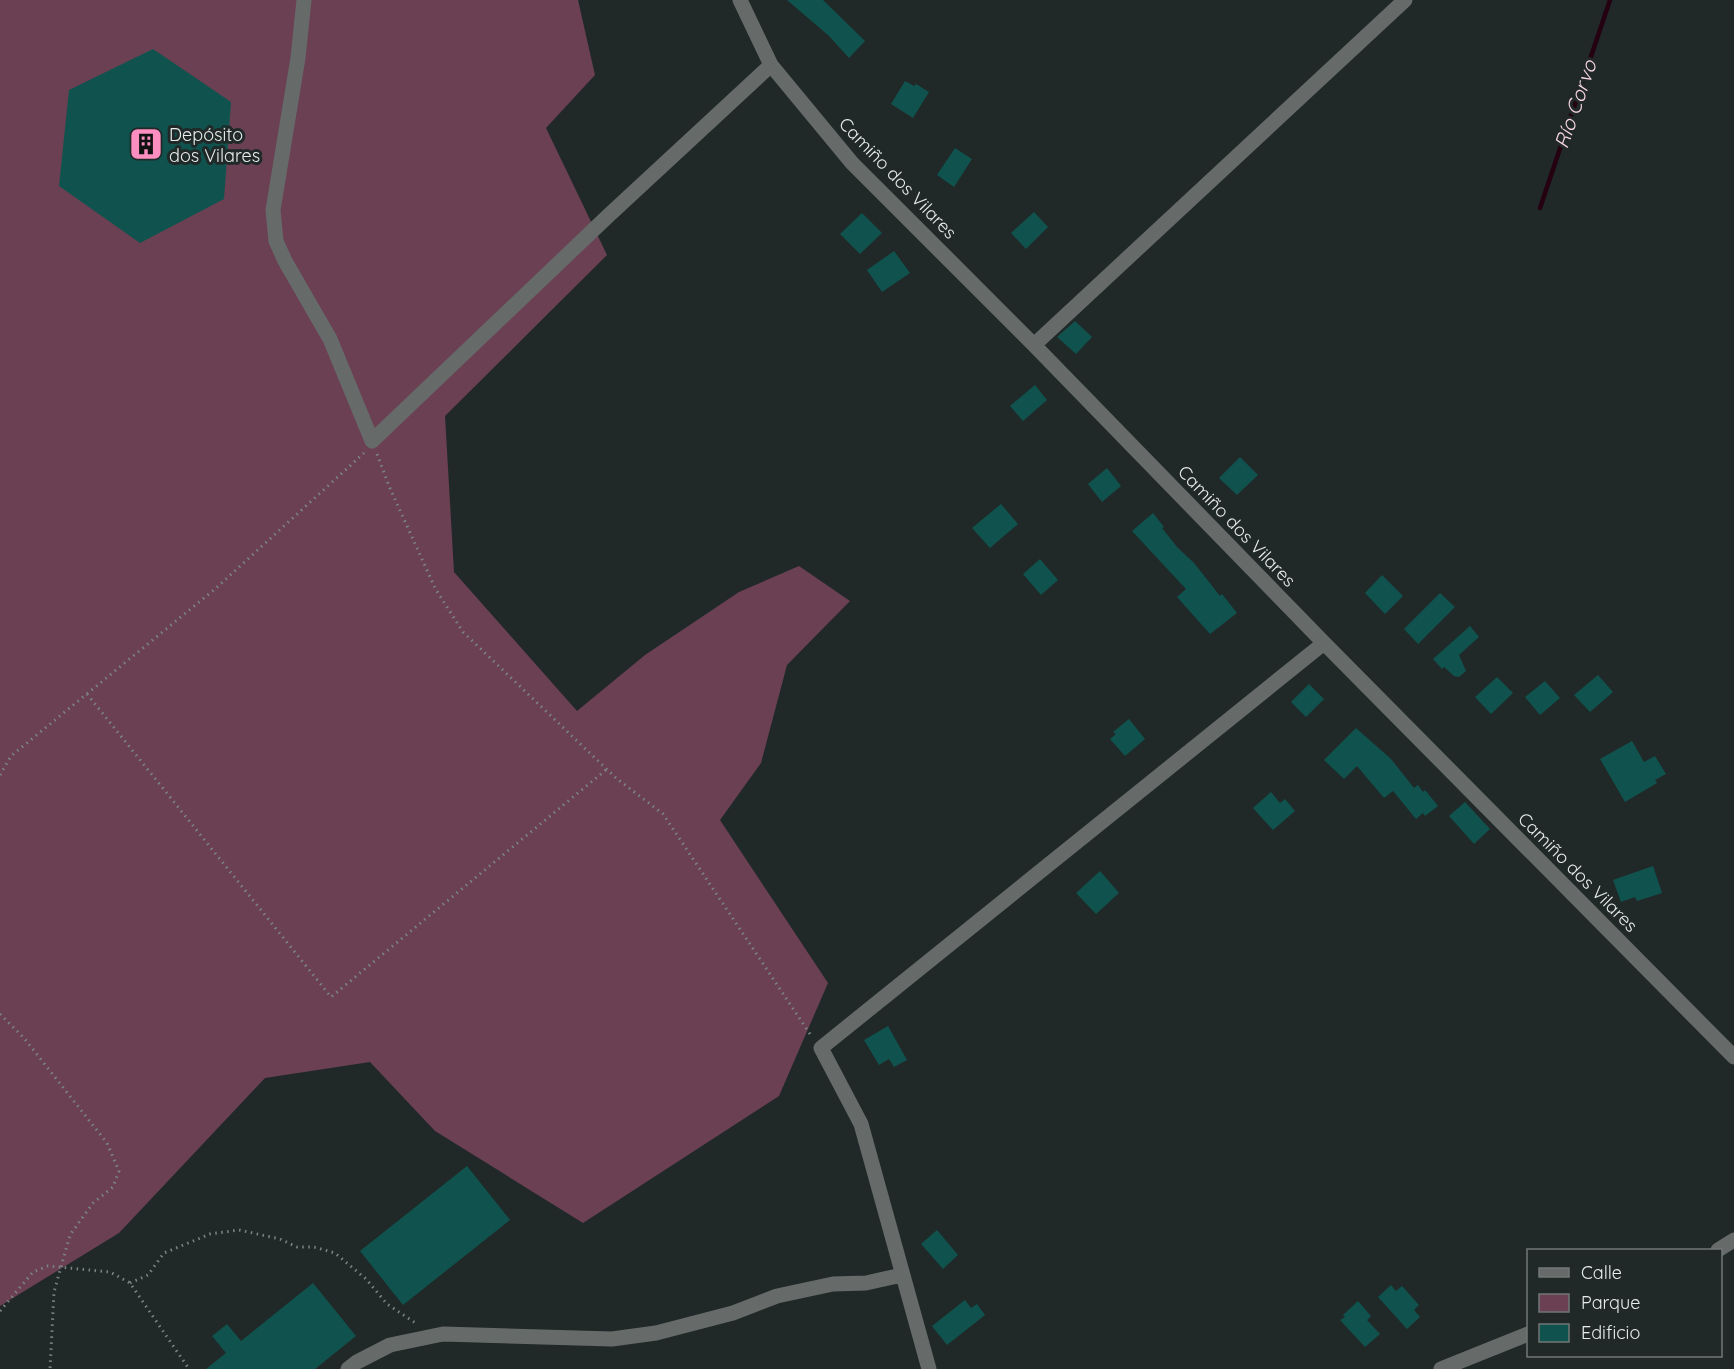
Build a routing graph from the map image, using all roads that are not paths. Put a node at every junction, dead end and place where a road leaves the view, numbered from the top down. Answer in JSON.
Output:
{"nodes":[{"id":1,"x":304,"y":0,"type":"edge"},
{"id":2,"x":740,"y":0,"type":"edge"},
{"id":3,"x":1405,"y":0,"type":"edge"},
{"id":4,"x":771,"y":66,"type":"junction"},
{"id":5,"x":1034,"y":345,"type":"junction"},
{"id":6,"x":1324,"y":643,"type":"junction"},
{"id":7,"x":1734,"y":1057,"type":"edge"},
{"id":8,"x":1734,"y":1240,"type":"edge"},
{"id":9,"x":1721,"y":1249,"type":"edge"},
{"id":10,"x":902,"y":1275,"type":"junction"},
{"id":11,"x":1527,"y":1334,"type":"edge"},
{"id":12,"x":348,"y":1369,"type":"edge"},
{"id":13,"x":929,"y":1369,"type":"edge"},
{"id":14,"x":1441,"y":1369,"type":"edge"}],
"edges":[{"from":1,"to":4,"type":"street"},
{"from":2,"to":4,"type":"street","name":"Camiño dos Vilares"},
{"from":3,"to":5,"type":"street"},
{"from":4,"to":5,"type":"street","name":"Camiño dos Vilares"},
{"from":5,"to":6,"type":"street","name":"Camiño dos Vilares"},
{"from":6,"to":7,"type":"street","name":"Camiño dos Vilares"},
{"from":6,"to":10,"type":"street"},
{"from":8,"to":9,"type":"street"},
{"from":10,"to":12,"type":"street"},
{"from":10,"to":13,"type":"street"},
{"from":11,"to":14,"type":"street"}]}
